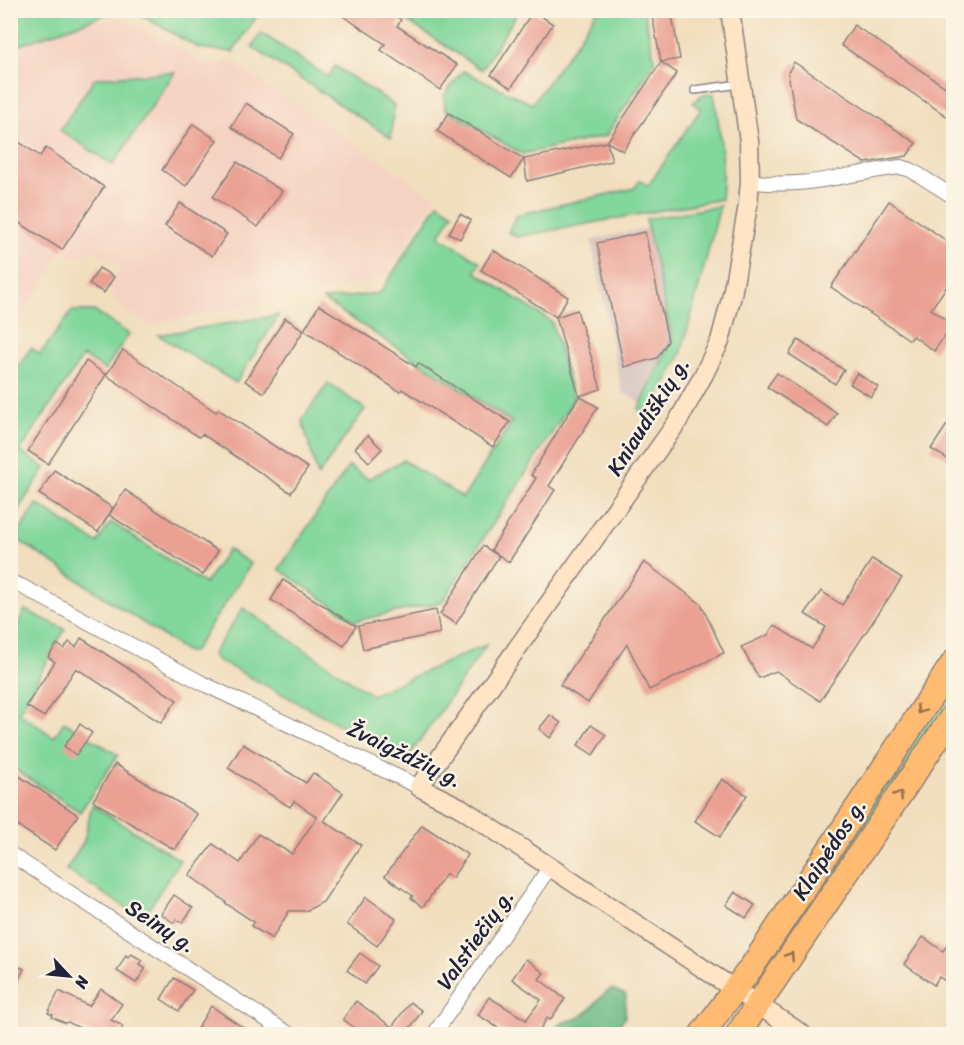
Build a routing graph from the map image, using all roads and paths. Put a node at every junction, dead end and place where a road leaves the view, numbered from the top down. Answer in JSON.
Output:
{"nodes":[{"id":1,"x":729,"y":10,"type":"edge"},
{"id":2,"x":741,"y":83,"type":"junction"},
{"id":3,"x":695,"y":90,"type":"dead end"},
{"id":4,"x":750,"y":181,"type":"junction"},
{"id":5,"x":954,"y":197,"type":"edge"},
{"id":6,"x":10,"y":582,"type":"edge"},
{"id":7,"x":954,"y":662,"type":"edge"},
{"id":8,"x":954,"y":714,"type":"edge"},
{"id":9,"x":419,"y":787,"type":"junction"},
{"id":10,"x":10,"y":854,"type":"edge"},
{"id":11,"x":550,"y":867,"type":"junction"},
{"id":12,"x":734,"y":990,"type":"junction"},
{"id":13,"x":757,"y":1005,"type":"junction"},
{"id":14,"x":289,"y":1035,"type":"edge"},
{"id":15,"x":434,"y":1035,"type":"edge"},
{"id":16,"x":702,"y":1035,"type":"edge"},
{"id":17,"x":738,"y":1035,"type":"edge"},
{"id":18,"x":802,"y":1035,"type":"edge"}],
"edges":[{"from":1,"to":2,"type":"main road","name":"Kniaudiškių g."},
{"from":2,"to":3,"type":"lane"},
{"from":2,"to":4,"type":"main road","name":"Kniaudiškių g."},
{"from":4,"to":5,"type":"street"},
{"from":4,"to":9,"type":"main road","name":"Kniaudiškių g."},
{"from":6,"to":9,"type":"street","name":"Žvaigždžių g."},
{"from":7,"to":12,"type":"highway","name":"Klaipėdos g.","one_way":true},
{"from":13,"to":8,"type":"highway","name":"Klaipėdos g.","one_way":true},
{"from":9,"to":11,"type":"main road","name":"Žvaigždžių g."},
{"from":10,"to":14,"type":"street","name":"Seinų g."},
{"from":11,"to":12,"type":"main road","name":"Žvaigždžių g."},
{"from":11,"to":15,"type":"street","name":"Valstiečių g."},
{"from":12,"to":13,"type":"main road","name":"Žvaigždžių g."},
{"from":12,"to":16,"type":"highway","name":"Klaipėdos g."},
{"from":13,"to":17,"type":"highway","name":"Klaipėdos g."},
{"from":13,"to":18,"type":"main road","name":"Žvaigždžių g."}]}
